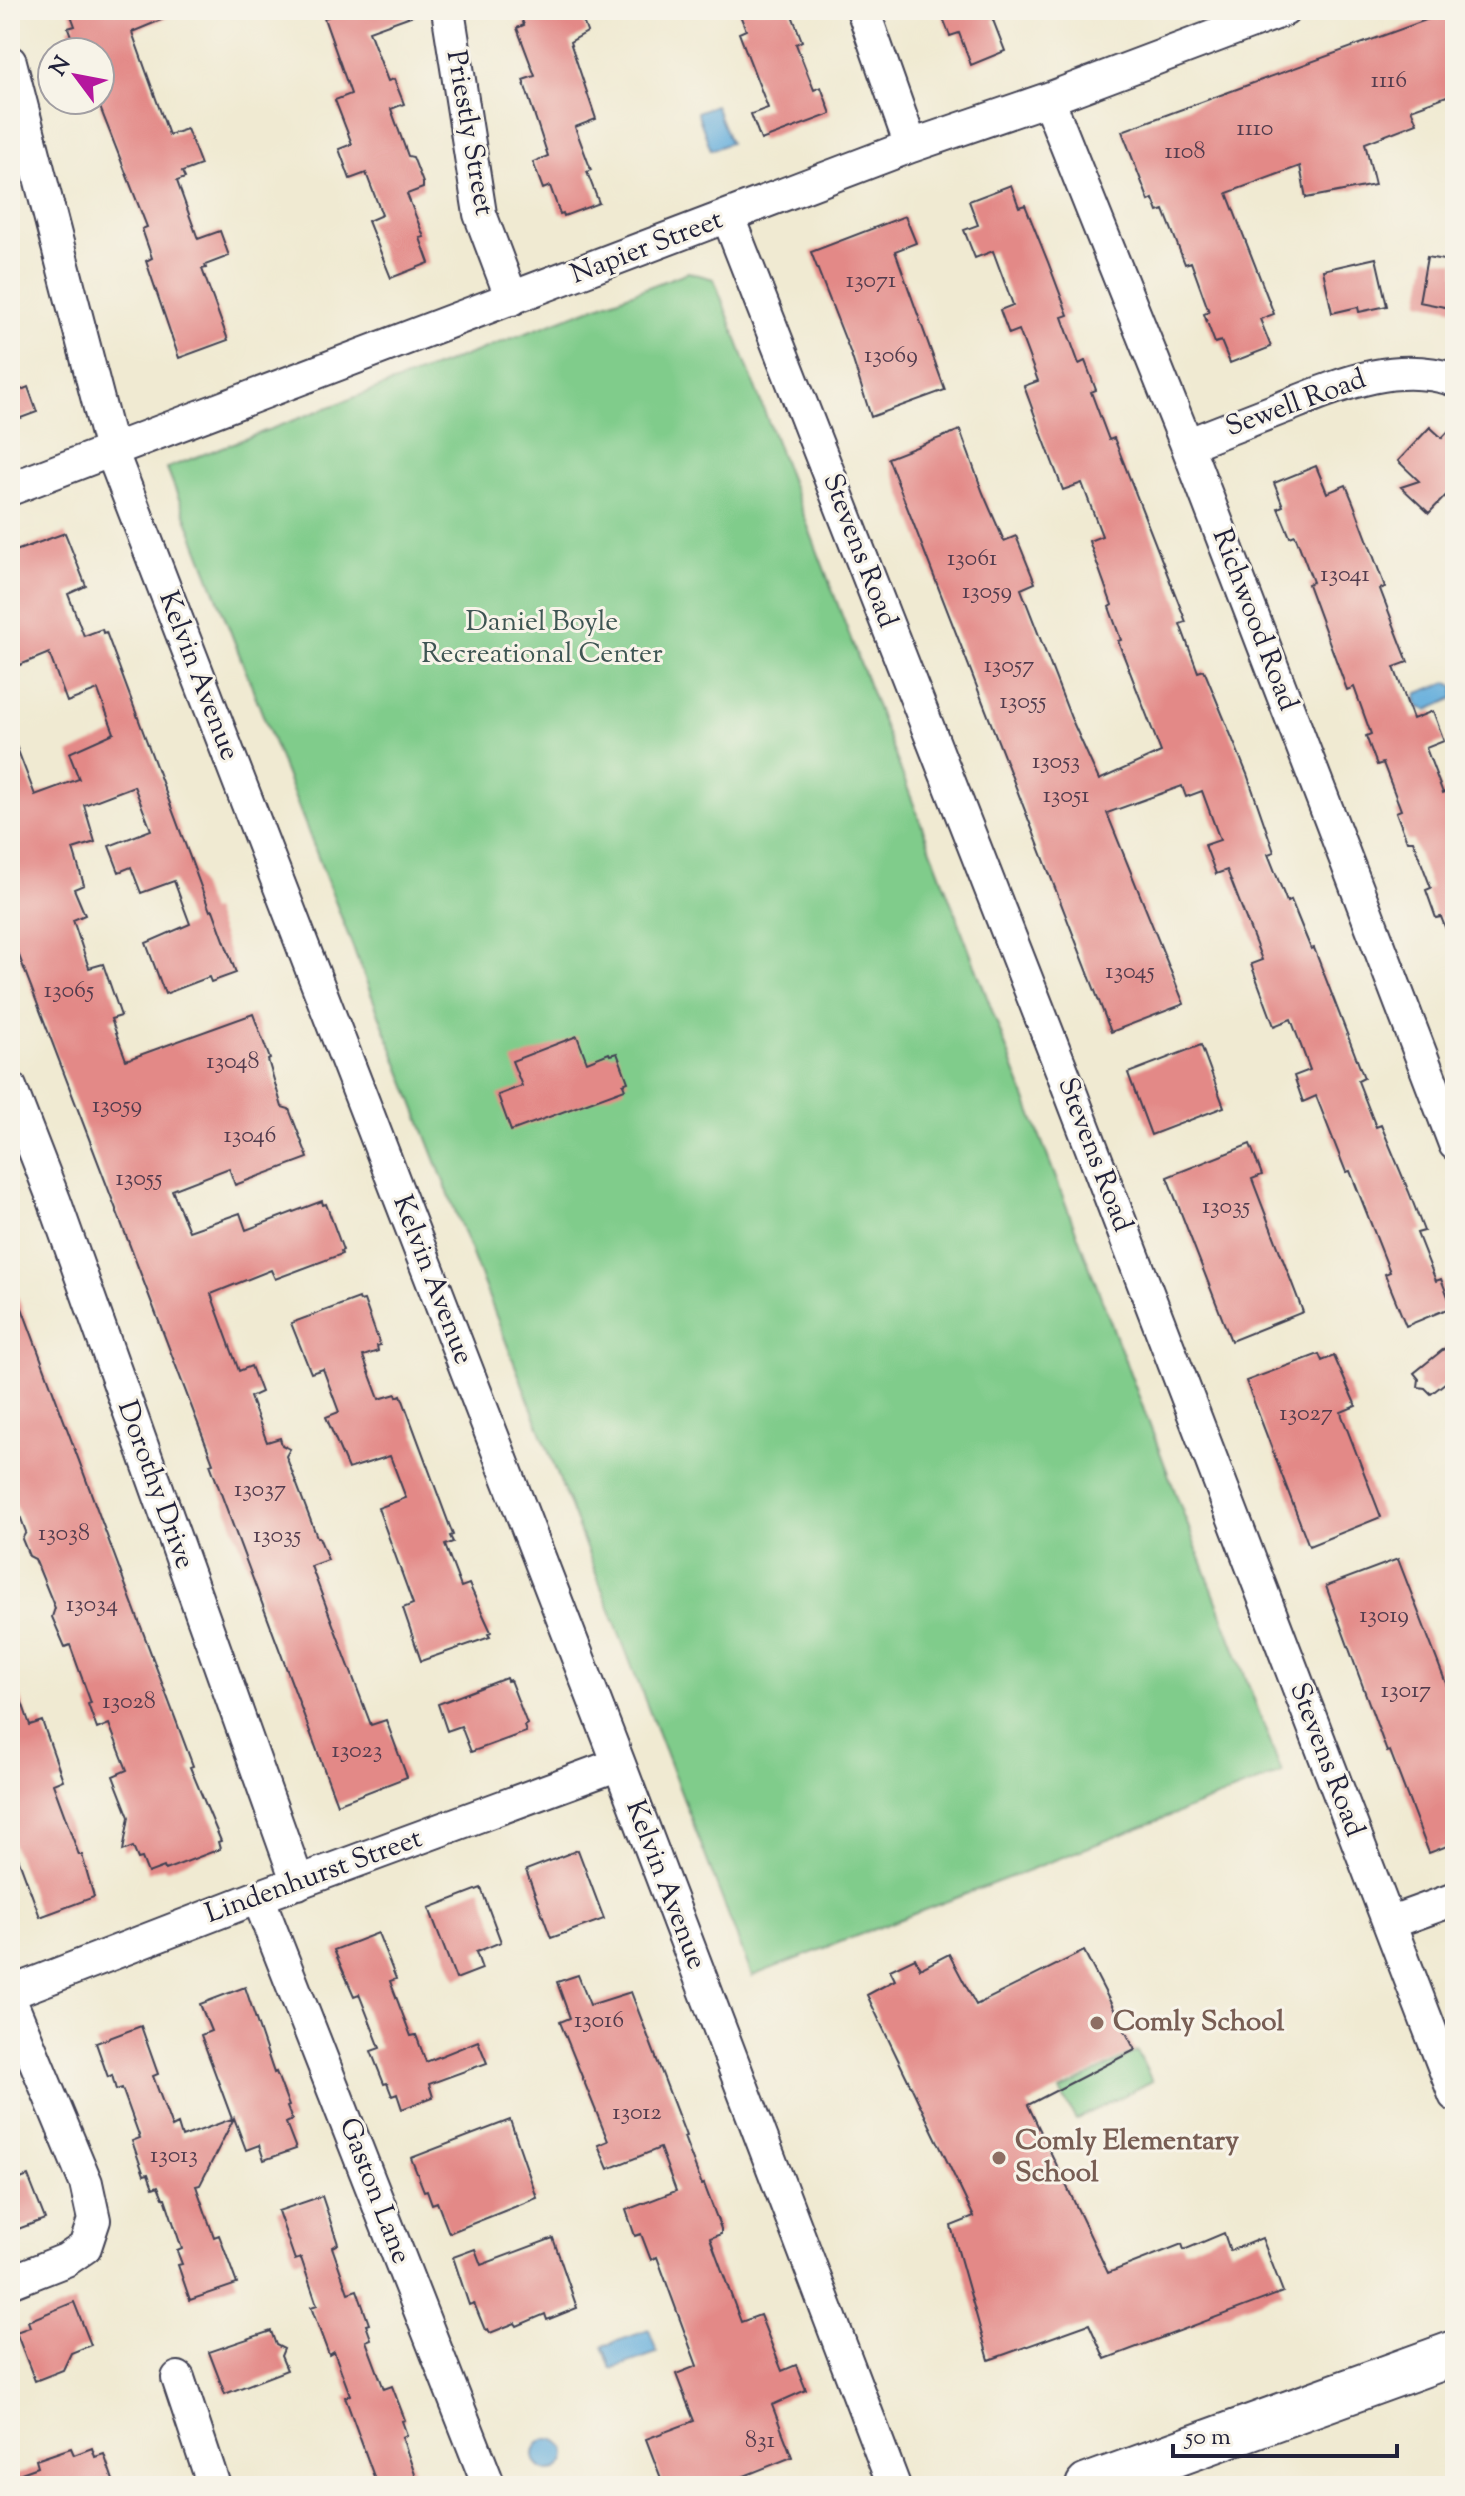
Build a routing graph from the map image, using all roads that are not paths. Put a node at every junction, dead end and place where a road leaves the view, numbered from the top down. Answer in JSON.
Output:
{"nodes":[{"id":1,"x":448,"y":10,"type":"edge"},
{"id":2,"x":863,"y":10,"type":"edge"},
{"id":3,"x":1284,"y":10,"type":"edge"},
{"id":4,"x":10,"y":62,"type":"edge"},
{"id":5,"x":1048,"y":99,"type":"junction"},
{"id":6,"x":911,"y":146,"type":"junction"},
{"id":7,"x":728,"y":217,"type":"junction"},
{"id":8,"x":512,"y":299,"type":"junction"},
{"id":9,"x":1455,"y":380,"type":"edge"},
{"id":10,"x":1187,"y":445,"type":"junction"},
{"id":11,"x":111,"y":450,"type":"junction"},
{"id":12,"x":10,"y":489,"type":"edge"},
{"id":13,"x":10,"y":1087,"type":"edge"},
{"id":14,"x":1455,"y":1144,"type":"edge"},
{"id":15,"x":619,"y":1764,"type":"junction"},
{"id":16,"x":298,"y":1883,"type":"junction"},
{"id":17,"x":258,"y":1897,"type":"junction"},
{"id":18,"x":1455,"y":1899,"type":"edge"},
{"id":19,"x":1389,"y":1923,"type":"junction"},
{"id":20,"x":10,"y":1993,"type":"edge"},
{"id":21,"x":10,"y":2000,"type":"edge"},
{"id":22,"x":1455,"y":2095,"type":"edge"},
{"id":23,"x":10,"y":2282,"type":"edge"},
{"id":24,"x":1455,"y":2353,"type":"edge"},
{"id":25,"x":178,"y":2378,"type":"dead end"},
{"id":26,"x":214,"y":2486,"type":"edge"},
{"id":27,"x":489,"y":2486,"type":"edge"},
{"id":28,"x":894,"y":2486,"type":"edge"},
{"id":29,"x":1088,"y":2486,"type":"edge"}],
"edges":[{"from":1,"to":8,"type":"street","name":"Priestly Street"},
{"from":2,"to":6,"type":"street"},
{"from":3,"to":5,"type":"street","name":"Napier Street"},
{"from":4,"to":11,"type":"street","name":"Kelvin Avenue"},
{"from":5,"to":6,"type":"street","name":"Napier Street"},
{"from":5,"to":10,"type":"street","name":"Richwood Road"},
{"from":6,"to":7,"type":"street","name":"Napier Street"},
{"from":7,"to":8,"type":"street","name":"Napier Street"},
{"from":7,"to":19,"type":"street","name":"Stevens Road"},
{"from":8,"to":11,"type":"street","name":"Napier Street"},
{"from":9,"to":10,"type":"street","name":"Sewell Road"},
{"from":10,"to":14,"type":"street","name":"Richwood Road"},
{"from":11,"to":12,"type":"street","name":"Napier Street"},
{"from":11,"to":15,"type":"street","name":"Kelvin Avenue"},
{"from":13,"to":16,"type":"street","name":"Dorothy Drive"},
{"from":15,"to":16,"type":"street","name":"Lindenhurst Street"},
{"from":15,"to":28,"type":"street","name":"Kelvin Avenue"},
{"from":16,"to":17,"type":"street","name":"Lindenhurst Street"},
{"from":17,"to":20,"type":"street","name":"Lindenhurst Street"},
{"from":17,"to":27,"type":"street","name":"Gaston Lane"},
{"from":18,"to":19,"type":"street"},
{"from":19,"to":22,"type":"street","name":"Stevens Road"},
{"from":21,"to":23,"type":"street"},
{"from":24,"to":29,"type":"main road"},
{"from":25,"to":26,"type":"street"}]}
